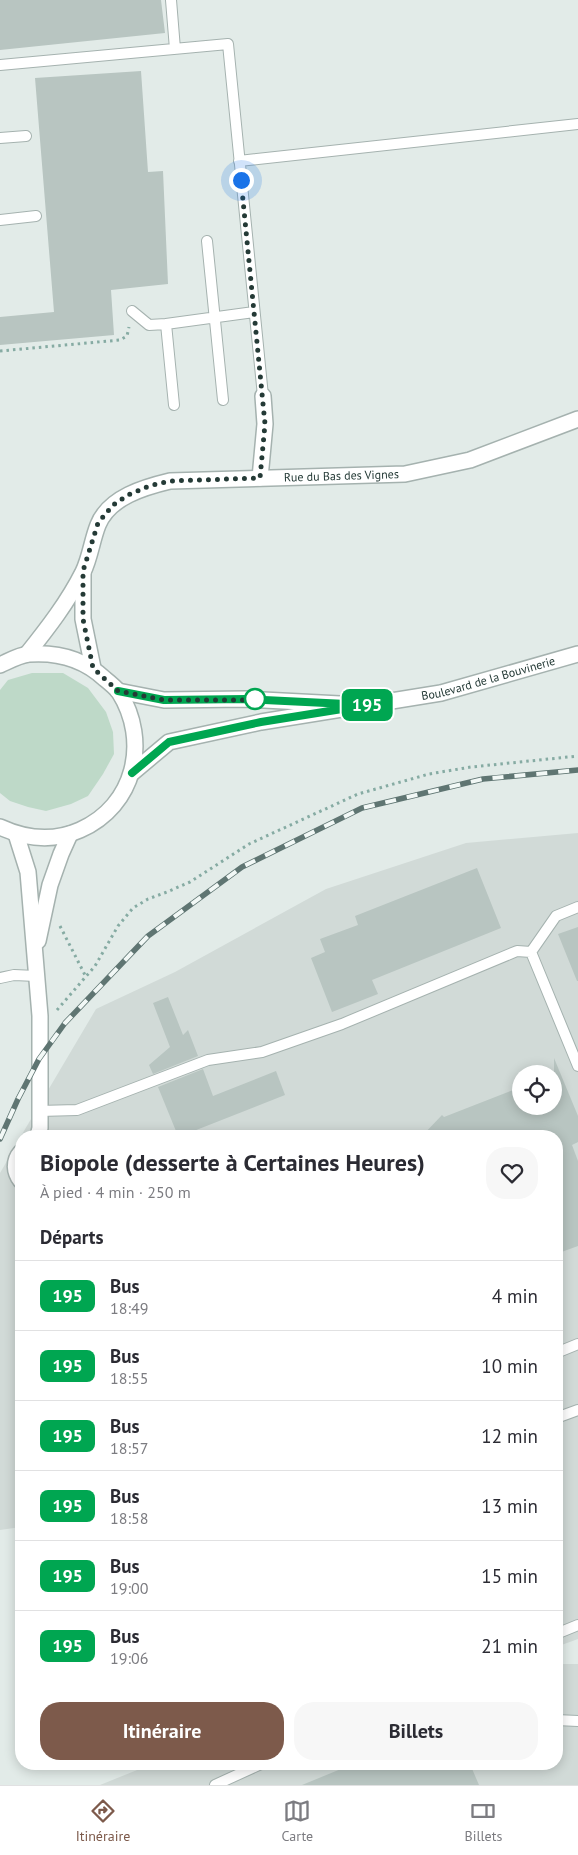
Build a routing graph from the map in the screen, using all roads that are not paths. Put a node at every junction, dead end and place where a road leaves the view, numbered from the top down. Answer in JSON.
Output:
{"nodes":[{"id":1,"x":171,"y":0,"type":"edge"},
{"id":2,"x":175,"y":49,"type":"junction"},
{"id":3,"x":0,"y":65,"type":"edge"},
{"id":4,"x":578,"y":124,"type":"edge"},
{"id":5,"x":26,"y":136,"type":"dead end"},
{"id":6,"x":0,"y":138,"type":"edge"},
{"id":7,"x":240,"y":161,"type":"junction"},
{"id":8,"x":36,"y":216,"type":"dead end"},
{"id":9,"x":0,"y":220,"type":"edge"},
{"id":10,"x":207,"y":241,"type":"dead end"},
{"id":11,"x":132,"y":311,"type":"dead end"},
{"id":12,"x":254,"y":312,"type":"junction"},
{"id":13,"x":214,"y":317,"type":"junction"},
{"id":14,"x":166,"y":324,"type":"junction"},
{"id":15,"x":263,"y":396,"type":"joint"},
{"id":16,"x":222,"y":400,"type":"dead end"},
{"id":17,"x":174,"y":405,"type":"dead end"},
{"id":18,"x":578,"y":419,"type":"edge"},
{"id":19,"x":260,"y":478,"type":"junction"},
{"id":20,"x":83,"y":571,"type":"junction"},
{"id":21,"x":27,"y":654,"type":"junction"},
{"id":22,"x":578,"y":654,"type":"edge"},
{"id":23,"x":0,"y":665,"type":"edge"},
{"id":24,"x":93,"y":668,"type":"junction"},
{"id":25,"x":118,"y":691,"type":"junction"},
{"id":26,"x":367,"y":705,"type":"junction"},
{"id":27,"x":132,"y":773,"type":"junction"},
{"id":28,"x":0,"y":827,"type":"edge"},
{"id":29,"x":16,"y":834,"type":"junction"},
{"id":30,"x":70,"y":834,"type":"junction"},
{"id":31,"x":578,"y":907,"type":"edge"},
{"id":32,"x":531,"y":952,"type":"junction"},
{"id":33,"x":34,"y":955,"type":"junction"},
{"id":34,"x":36,"y":976,"type":"junction"},
{"id":35,"x":0,"y":978,"type":"edge"},
{"id":36,"x":578,"y":1066,"type":"edge"},
{"id":37,"x":40,"y":1110,"type":"junction"},
{"id":38,"x":40,"y":1130,"type":"edge"},
{"id":39,"x":578,"y":1344,"type":"edge"},
{"id":40,"x":563,"y":1349,"type":"edge"},
{"id":41,"x":578,"y":1410,"type":"edge"},
{"id":42,"x":563,"y":1415,"type":"edge"},
{"id":43,"x":578,"y":1625,"type":"edge"},
{"id":44,"x":563,"y":1631,"type":"edge"},
{"id":45,"x":563,"y":1720,"type":"edge"},
{"id":46,"x":578,"y":1721,"type":"edge"},
{"id":47,"x":248,"y":1770,"type":"edge"},
{"id":48,"x":215,"y":1785,"type":"edge"}],
"edges":[{"from":1,"to":2,"type":"lane"},
{"from":2,"to":3,"type":"lane"},
{"from":2,"to":7,"type":"lane"},
{"from":4,"to":7,"type":"lane"},
{"from":5,"to":6,"type":"lane"},
{"from":7,"to":12,"type":"lane"},
{"from":8,"to":9,"type":"lane"},
{"from":10,"to":13,"type":"lane"},
{"from":11,"to":14,"type":"lane"},
{"from":12,"to":13,"type":"lane"},
{"from":12,"to":15,"type":"lane"},
{"from":13,"to":14,"type":"lane"},
{"from":13,"to":16,"type":"lane"},
{"from":14,"to":17,"type":"lane"},
{"from":15,"to":19,"type":"street"},
{"from":18,"to":19,"type":"street","name":"Rue du Bas des Vignes"},
{"from":19,"to":20,"type":"street","name":"Rue du Bas des Vignes"},
{"from":20,"to":21,"type":"street","name":"Rue du Bas des Vignes"},
{"from":20,"to":24,"type":"street","name":"Rue du Bas des Vignes"},
{"from":21,"to":23,"type":"street"},
{"from":21,"to":24,"type":"street"},
{"from":22,"to":26,"type":"street","name":"Boulevard de la Bouvinerie"},
{"from":24,"to":25,"type":"street"},
{"from":25,"to":26,"type":"street","name":"Boulevard de la Bouvinerie"},
{"from":25,"to":27,"type":"street"},
{"from":26,"to":27,"type":"street","name":"Boulevard de la Bouvinerie"},
{"from":27,"to":30,"type":"street"},
{"from":28,"to":29,"type":"street"},
{"from":29,"to":30,"type":"street"},
{"from":29,"to":33,"type":"street"},
{"from":30,"to":33,"type":"street"},
{"from":31,"to":32,"type":"lane"},
{"from":32,"to":36,"type":"lane"},
{"from":32,"to":37,"type":"lane"},
{"from":33,"to":34,"type":"street"},
{"from":34,"to":35,"type":"lane"},
{"from":34,"to":37,"type":"street"},
{"from":37,"to":38,"type":"street"},
{"from":39,"to":40,"type":"lane"},
{"from":41,"to":42,"type":"lane"},
{"from":43,"to":44,"type":"lane"},
{"from":45,"to":46,"type":"lane"},
{"from":47,"to":48,"type":"lane"}]}
